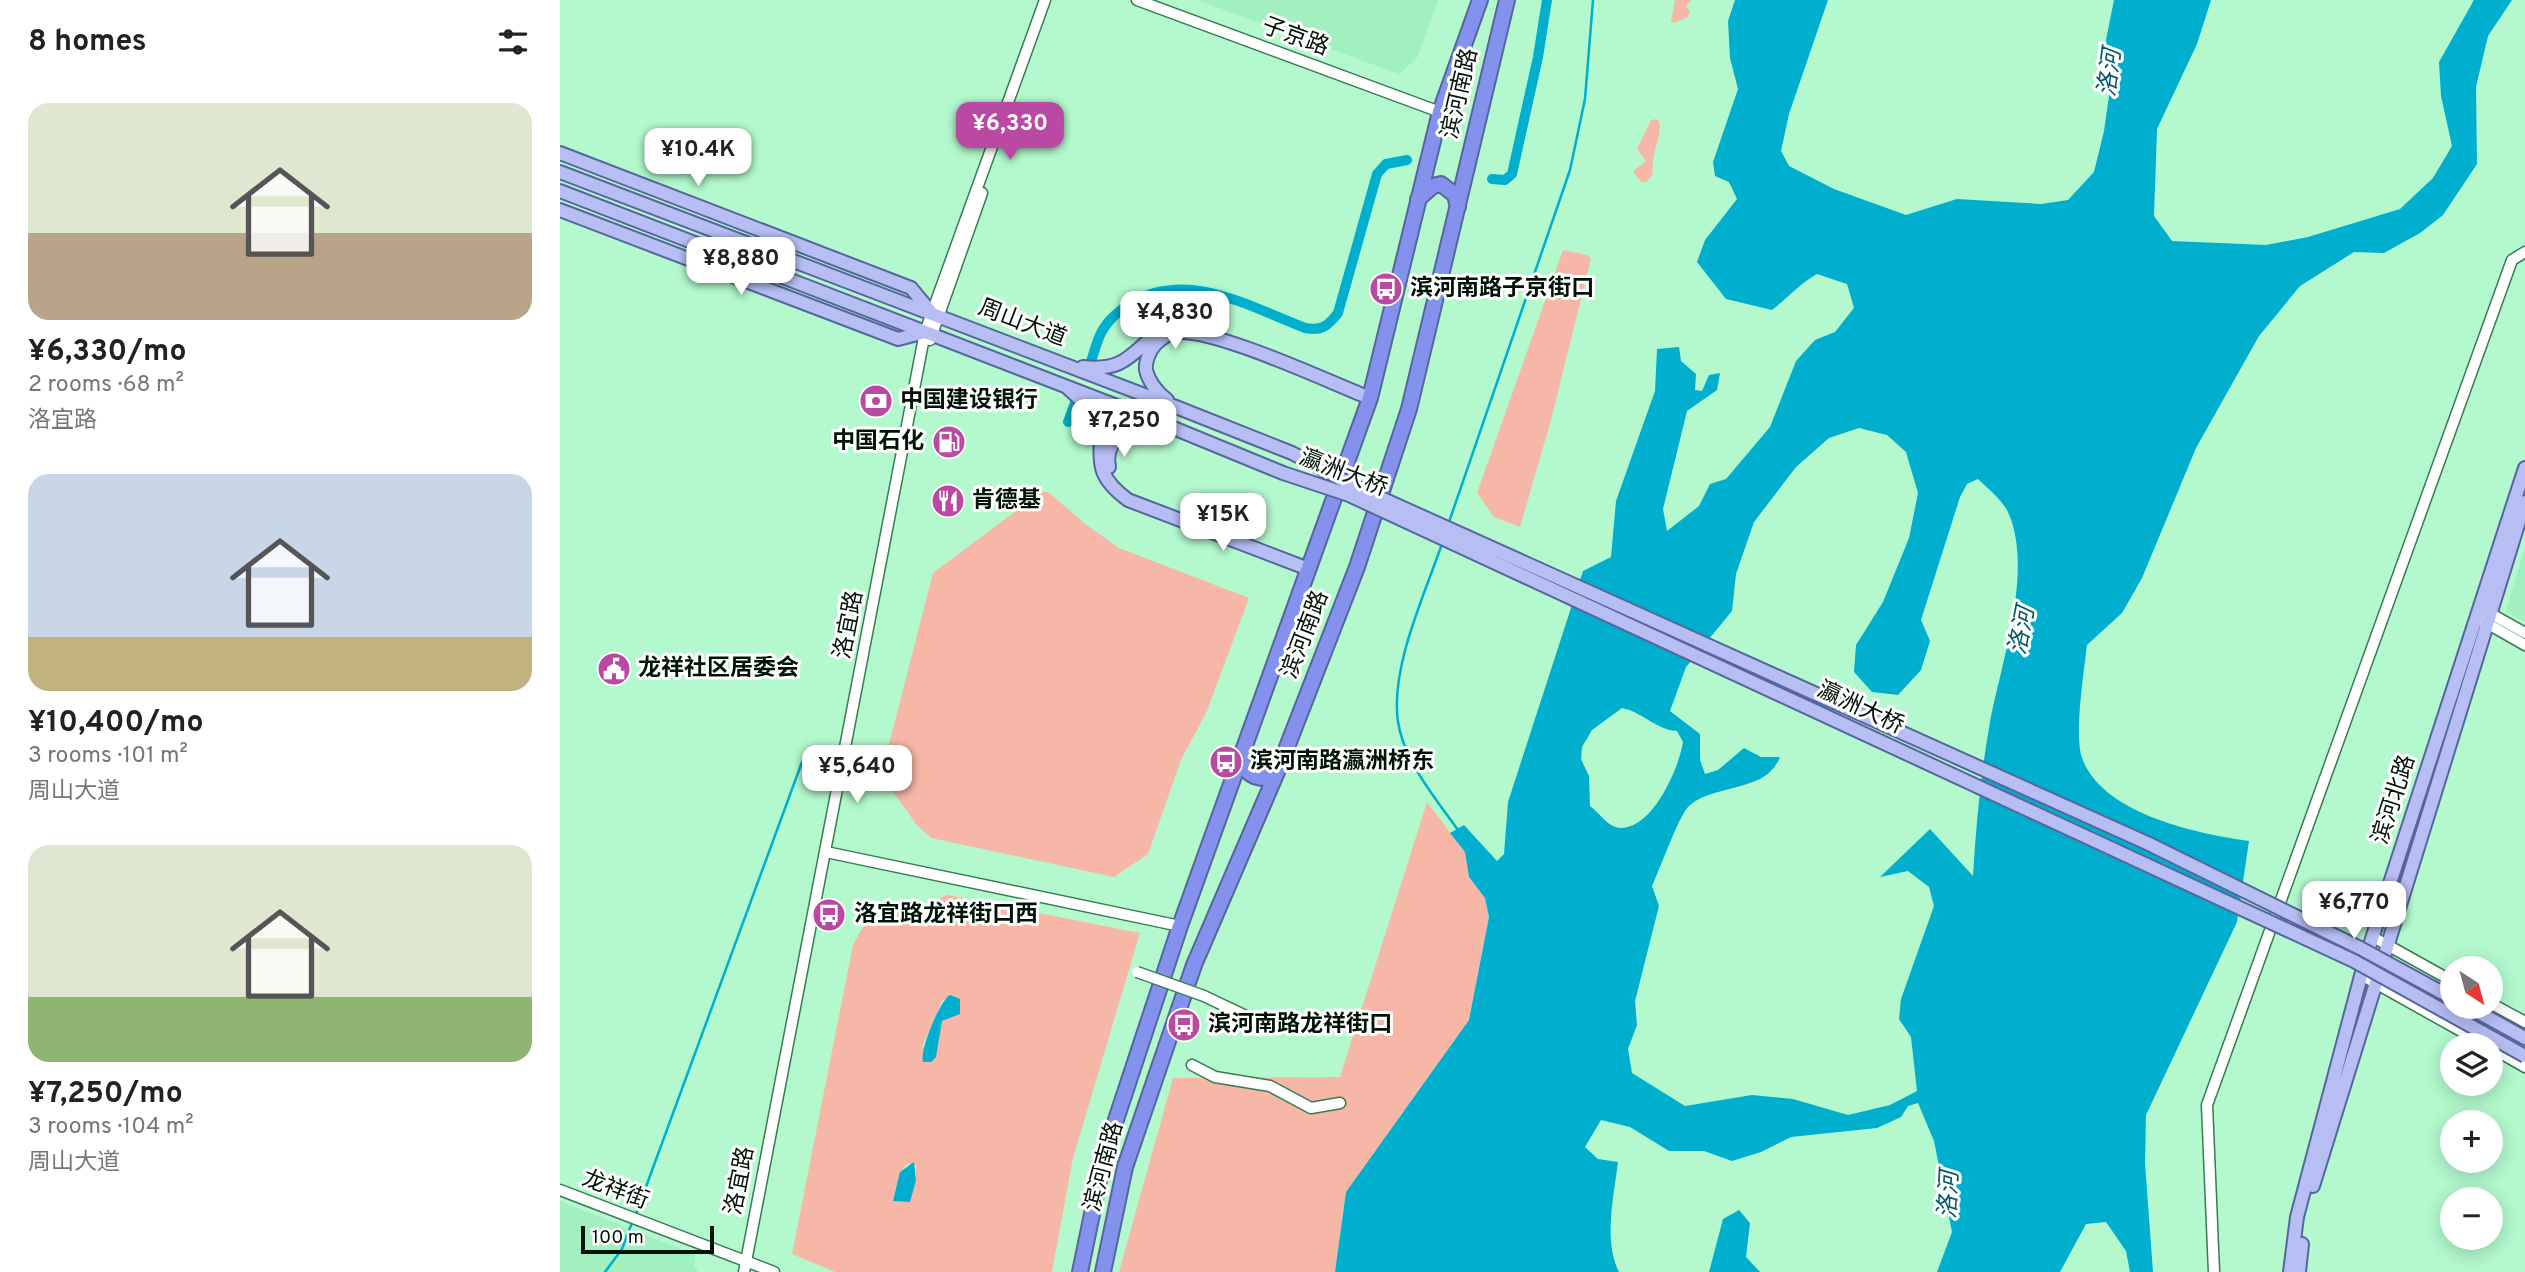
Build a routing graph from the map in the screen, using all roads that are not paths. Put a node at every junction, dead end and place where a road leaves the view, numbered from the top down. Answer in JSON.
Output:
{"nodes":[{"id":1,"x":1045,"y":0,"type":"edge"},
{"id":2,"x":1052,"y":0,"type":"edge"},
{"id":3,"x":1137,"y":0,"type":"edge"},
{"id":4,"x":1480,"y":0,"type":"edge"},
{"id":5,"x":1507,"y":0,"type":"edge"},
{"id":6,"x":1440,"y":112,"type":"junction"},
{"id":7,"x":560,"y":153,"type":"edge"},
{"id":8,"x":560,"y":172,"type":"edge"},
{"id":9,"x":560,"y":191,"type":"edge"},
{"id":10,"x":1417,"y":200,"type":"junction"},
{"id":11,"x":1458,"y":207,"type":"junction"},
{"id":12,"x":560,"y":210,"type":"edge"},
{"id":13,"x":2525,"y":251,"type":"edge"},
{"id":14,"x":934,"y":313,"type":"junction"},
{"id":15,"x":928,"y":333,"type":"junction"},
{"id":16,"x":1236,"y":345,"type":"junction"},
{"id":17,"x":1070,"y":366,"type":"junction"},
{"id":18,"x":1064,"y":384,"type":"junction"},
{"id":19,"x":1370,"y":398,"type":"junction"},
{"id":20,"x":1176,"y":407,"type":"junction"},
{"id":21,"x":1166,"y":425,"type":"junction"},
{"id":22,"x":2525,"y":468,"type":"edge"},
{"id":23,"x":2525,"y":502,"type":"edge"},
{"id":24,"x":1152,"y":507,"type":"junction"},
{"id":25,"x":1306,"y":568,"type":"junction"},
{"id":26,"x":2483,"y":615,"type":"junction"},
{"id":27,"x":2525,"y":633,"type":"edge"},
{"id":28,"x":2525,"y":645,"type":"edge"},
{"id":29,"x":1240,"y":756,"type":"junction"},
{"id":30,"x":1280,"y":765,"type":"junction"},
{"id":31,"x":829,"y":852,"type":"junction"},
{"id":32,"x":1180,"y":926,"type":"junction"},
{"id":33,"x":2372,"y":937,"type":"junction"},
{"id":34,"x":2388,"y":945,"type":"junction"},
{"id":35,"x":1137,"y":972,"type":"dead end"},
{"id":36,"x":2440,"y":974,"type":"edge"},
{"id":37,"x":2361,"y":975,"type":"junction"},
{"id":38,"x":2376,"y":983,"type":"junction"},
{"id":39,"x":2440,"y":991,"type":"edge"},
{"id":40,"x":2503,"y":1010,"type":"edge"},
{"id":41,"x":2491,"y":1019,"type":"edge"},
{"id":42,"x":2525,"y":1022,"type":"edge"},
{"id":43,"x":1267,"y":1026,"type":"dead end"},
{"id":44,"x":2465,"y":1033,"type":"edge"},
{"id":45,"x":2525,"y":1038,"type":"edge"},
{"id":46,"x":2503,"y":1054,"type":"edge"},
{"id":47,"x":2525,"y":1056,"type":"edge"},
{"id":48,"x":1192,"y":1065,"type":"dead end"},
{"id":49,"x":2525,"y":1066,"type":"edge"},
{"id":50,"x":1340,"y":1103,"type":"dead end"},
{"id":51,"x":560,"y":1190,"type":"edge"},
{"id":52,"x":748,"y":1267,"type":"edge"},
{"id":53,"x":774,"y":1272,"type":"edge"},
{"id":54,"x":1080,"y":1272,"type":"edge"},
{"id":55,"x":1103,"y":1272,"type":"edge"},
{"id":56,"x":2214,"y":1272,"type":"edge"},
{"id":57,"x":2290,"y":1272,"type":"edge"},
{"id":58,"x":2299,"y":1272,"type":"edge"}],
"edges":[{"from":1,"to":14,"type":"street","name":"洛宜路"},
{"from":2,"to":14,"type":"street","name":"洛宜路"},
{"from":3,"to":6,"type":"street","name":"子京路"},
{"from":4,"to":6,"type":"highway","name":"滨河南路"},
{"from":5,"to":11,"type":"highway","name":"滨河南路"},
{"from":6,"to":10,"type":"highway","name":"滨河南路"},
{"from":7,"to":14,"type":"main road","name":"周山大道"},
{"from":8,"to":14,"type":"main road","name":"周山大道"},
{"from":9,"to":15,"type":"main road","name":"周山大道"},
{"from":10,"to":11,"type":"highway"},
{"from":10,"to":19,"type":"highway","name":"滨河南路"},
{"from":11,"to":30,"type":"highway","name":"滨河南路"},
{"from":12,"to":15,"type":"main road","name":"周山大道"},
{"from":13,"to":56,"type":"street"},
{"from":14,"to":15,"type":"street","name":"洛宜路"},
{"from":14,"to":17,"type":"main road","name":"周山大道"},
{"from":15,"to":18,"type":"main road","name":"周山大道"},
{"from":15,"to":31,"type":"street","name":"洛宜路"},
{"from":16,"to":17,"type":"main road"},
{"from":16,"to":19,"type":"main road"},
{"from":16,"to":20,"type":"main road"},
{"from":17,"to":20,"type":"main road","name":"周山大道"},
{"from":18,"to":21,"type":"main road","name":"周山大道"},
{"from":18,"to":24,"type":"main road"},
{"from":19,"to":25,"type":"highway","name":"滨河南路"},
{"from":20,"to":39,"type":"main road","name":"瀛洲大桥","bridge":true},
{"from":21,"to":24,"type":"main road"},
{"from":21,"to":47,"type":"main road","name":"瀛洲大桥","bridge":true},
{"from":22,"to":26,"type":"main road","name":"滨河北路"},
{"from":23,"to":26,"type":"main road","name":"滨河北路"},
{"from":24,"to":25,"type":"main road"},
{"from":25,"to":29,"type":"highway","name":"滨河南路"},
{"from":26,"to":27,"type":"street"},
{"from":26,"to":28,"type":"street"},
{"from":26,"to":33,"type":"main road","name":"滨河北路"},
{"from":26,"to":34,"type":"main road","name":"滨河北路"},
{"from":29,"to":30,"type":"highway"},
{"from":29,"to":32,"type":"highway","name":"滨河南路"},
{"from":30,"to":55,"type":"highway","name":"滨河南路"},
{"from":31,"to":32,"type":"street"},
{"from":31,"to":52,"type":"street","name":"洛宜路"},
{"from":32,"to":54,"type":"highway","name":"滨河南路"},
{"from":33,"to":34,"type":"street"},
{"from":33,"to":37,"type":"main road","name":"滨河北路"},
{"from":34,"to":36,"type":"street"},
{"from":34,"to":38,"type":"main road","name":"滨河北路"},
{"from":35,"to":43,"type":"street","bridge":true},
{"from":37,"to":38,"type":"street"},
{"from":37,"to":57,"type":"main road","name":"滨河北路"},
{"from":38,"to":44,"type":"street"},
{"from":38,"to":58,"type":"main road","name":"滨河北路"},
{"from":40,"to":42,"type":"street"},
{"from":41,"to":45,"type":"main road"},
{"from":46,"to":49,"type":"street"},
{"from":48,"to":50,"type":"street"},
{"from":51,"to":52,"type":"street","name":"龙祥街"},
{"from":52,"to":53,"type":"street","name":"龙祥街"}]}
